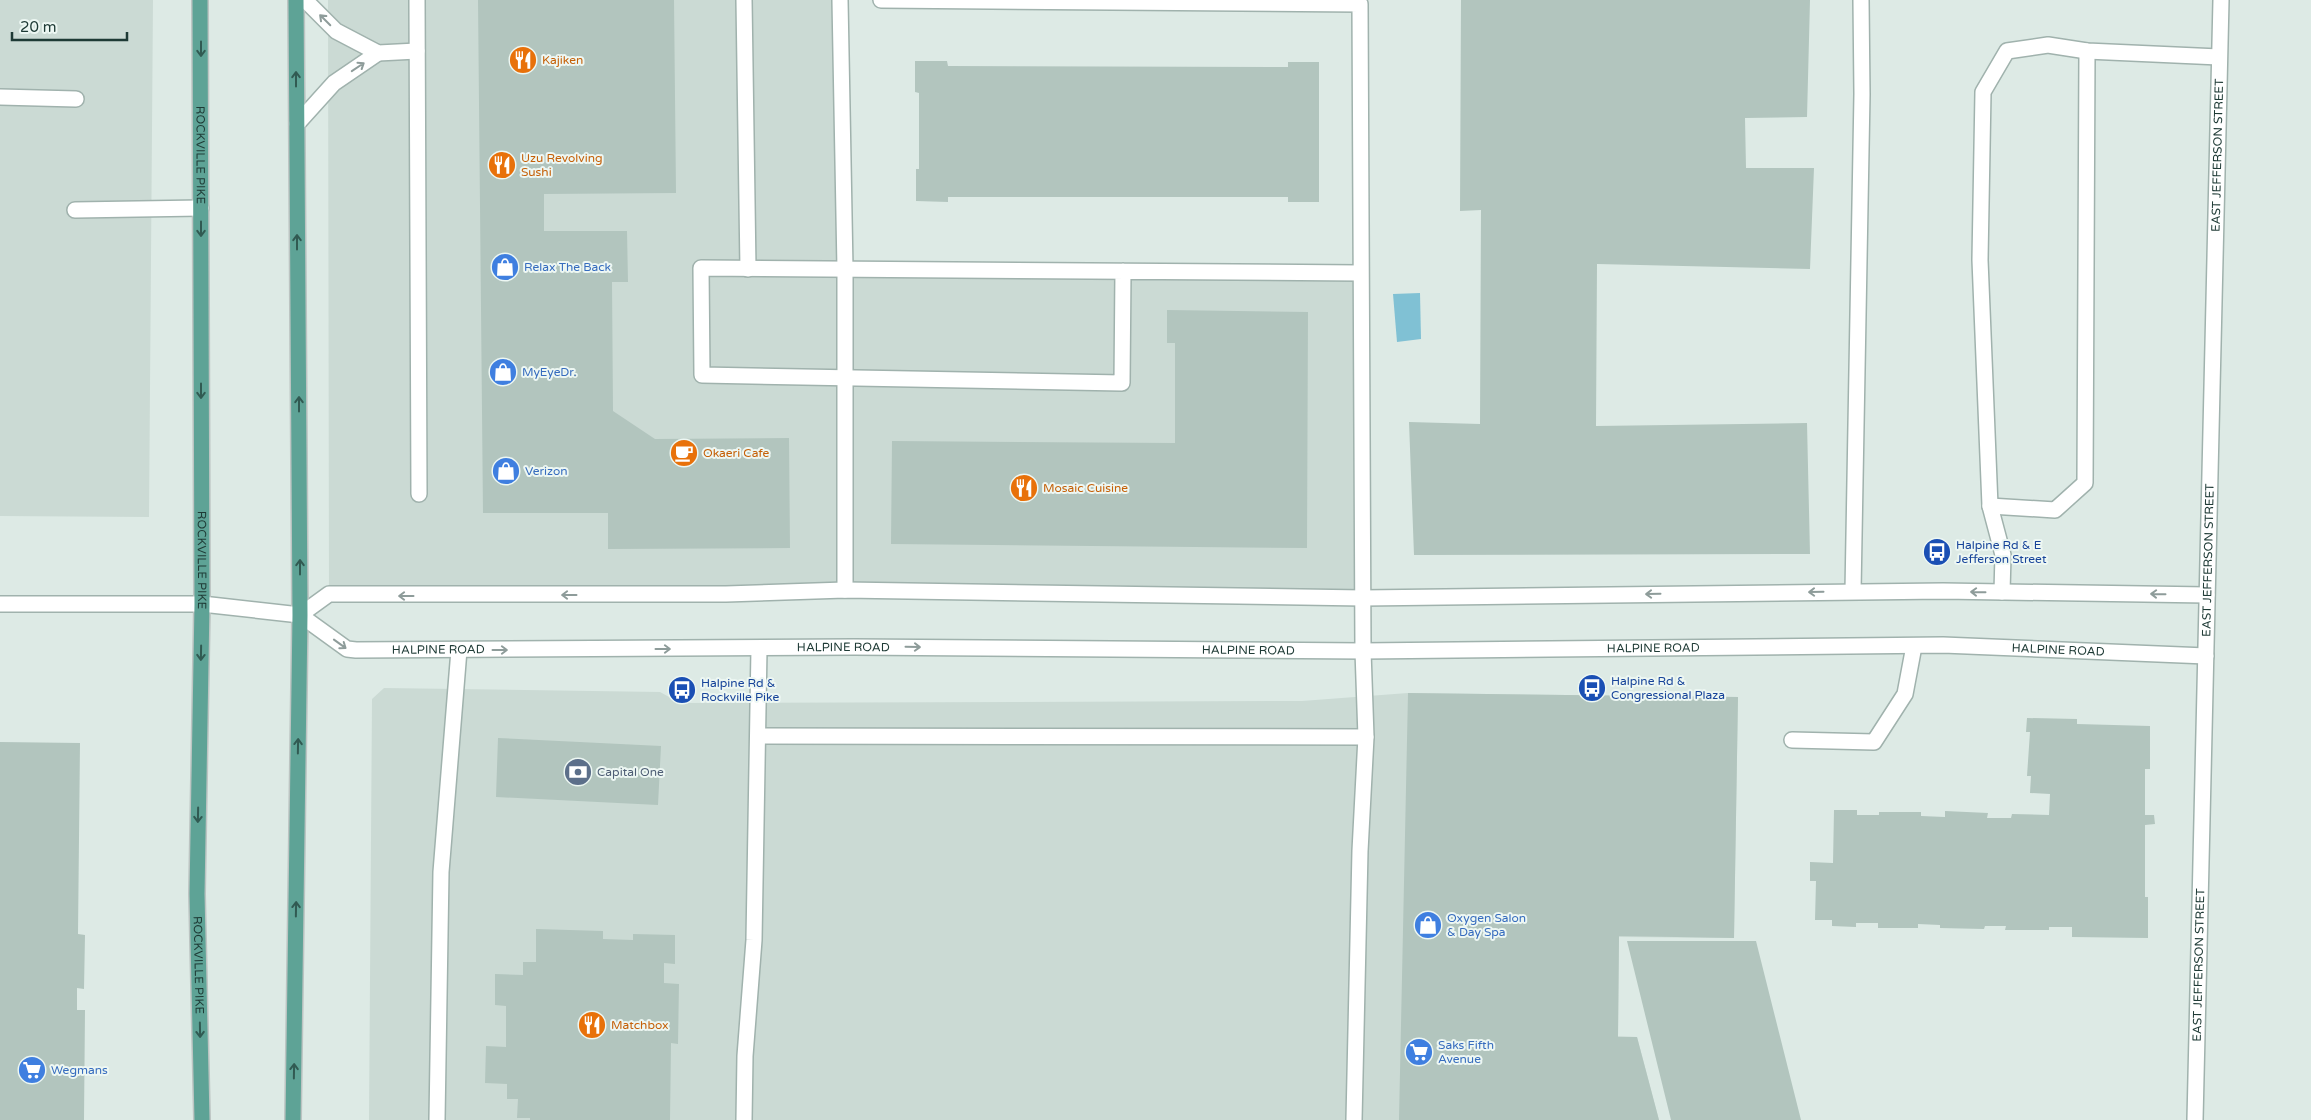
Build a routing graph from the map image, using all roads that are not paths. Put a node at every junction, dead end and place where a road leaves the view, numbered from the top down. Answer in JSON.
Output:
{"nodes":[{"id":1,"x":200,"y":0,"type":"edge"},
{"id":2,"x":296,"y":0,"type":"edge"},
{"id":3,"x":305,"y":0,"type":"edge"},
{"id":4,"x":417,"y":0,"type":"edge"},
{"id":5,"x":744,"y":0,"type":"edge"},
{"id":6,"x":840,"y":0,"type":"edge"},
{"id":7,"x":881,"y":0,"type":"edge"},
{"id":8,"x":1861,"y":0,"type":"edge"},
{"id":9,"x":2221,"y":0,"type":"edge"},
{"id":10,"x":417,"y":51,"type":"junction"},
{"id":11,"x":2087,"y":51,"type":"junction"},
{"id":12,"x":378,"y":53,"type":"junction"},
{"id":13,"x":2219,"y":57,"type":"junction"},
{"id":14,"x":0,"y":97,"type":"edge"},
{"id":15,"x":76,"y":99,"type":"dead end"},
{"id":16,"x":297,"y":124,"type":"junction"},
{"id":17,"x":201,"y":208,"type":"junction"},
{"id":18,"x":76,"y":210,"type":"dead end"},
{"id":19,"x":748,"y":269,"type":"junction"},
{"id":20,"x":845,"y":269,"type":"junction"},
{"id":21,"x":1122,"y":271,"type":"junction"},
{"id":22,"x":1360,"y":273,"type":"junction"},
{"id":23,"x":846,"y":378,"type":"junction"},
{"id":24,"x":419,"y":494,"type":"dead end"},
{"id":25,"x":1990,"y":506,"type":"junction"},
{"id":26,"x":845,"y":590,"type":"junction"},
{"id":27,"x":1853,"y":591,"type":"junction"},
{"id":28,"x":2002,"y":592,"type":"junction"},
{"id":29,"x":2207,"y":595,"type":"junction"},
{"id":30,"x":1363,"y":598,"type":"junction"},
{"id":31,"x":0,"y":604,"type":"edge"},
{"id":32,"x":202,"y":604,"type":"junction"},
{"id":33,"x":300,"y":615,"type":"junction"},
{"id":34,"x":1914,"y":646,"type":"junction"},
{"id":35,"x":759,"y":649,"type":"junction"},
{"id":36,"x":459,"y":650,"type":"junction"},
{"id":37,"x":1363,"y":651,"type":"junction"},
{"id":38,"x":2206,"y":656,"type":"junction"},
{"id":39,"x":758,"y":736,"type":"junction"},
{"id":40,"x":1366,"y":737,"type":"junction"},
{"id":41,"x":1792,"y":740,"type":"dead end"},
{"id":42,"x":202,"y":1120,"type":"edge"},
{"id":43,"x":293,"y":1120,"type":"edge"},
{"id":44,"x":437,"y":1120,"type":"edge"},
{"id":45,"x":744,"y":1120,"type":"edge"},
{"id":46,"x":1354,"y":1120,"type":"edge"},
{"id":47,"x":2196,"y":1120,"type":"edge"}],
"edges":[{"from":1,"to":17,"type":"main road","name":"ROCKVILLE PIKE","one_way":true},
{"from":16,"to":2,"type":"main road","one_way":true},
{"from":12,"to":3,"type":"street","one_way":true},
{"from":4,"to":10,"type":"street"},
{"from":5,"to":19,"type":"street"},
{"from":6,"to":20,"type":"street"},
{"from":7,"to":22,"type":"street"},
{"from":8,"to":27,"type":"street"},
{"from":9,"to":13,"type":"street","name":"EAST JEFFERSON STREET"},
{"from":10,"to":12,"type":"street"},
{"from":10,"to":24,"type":"street"},
{"from":11,"to":13,"type":"street"},
{"from":11,"to":25,"type":"street"},
{"from":11,"to":25,"type":"street"},
{"from":16,"to":12,"type":"street","one_way":true},
{"from":13,"to":29,"type":"street","name":"EAST JEFFERSON STREET"},
{"from":14,"to":15,"type":"street"},
{"from":33,"to":16,"type":"main road","one_way":true},
{"from":17,"to":18,"type":"street"},
{"from":17,"to":32,"type":"main road","name":"ROCKVILLE PIKE","one_way":true},
{"from":19,"to":20,"type":"street"},
{"from":19,"to":23,"type":"street"},
{"from":20,"to":21,"type":"street"},
{"from":20,"to":23,"type":"street"},
{"from":21,"to":22,"type":"street"},
{"from":21,"to":23,"type":"street"},
{"from":22,"to":30,"type":"street"},
{"from":23,"to":26,"type":"street"},
{"from":25,"to":28,"type":"street"},
{"from":26,"to":30,"type":"street"},
{"from":26,"to":33,"type":"street","one_way":true},
{"from":28,"to":27,"type":"street","one_way":true},
{"from":27,"to":30,"type":"street","one_way":true},
{"from":29,"to":28,"type":"street","one_way":true},
{"from":29,"to":38,"type":"street","name":"EAST JEFFERSON STREET"},
{"from":30,"to":37,"type":"street"},
{"from":31,"to":32,"type":"street"},
{"from":32,"to":33,"type":"street"},
{"from":32,"to":42,"type":"main road","name":"ROCKVILLE PIKE","one_way":true},
{"from":33,"to":36,"type":"street","name":"HALPINE ROAD","one_way":true},
{"from":43,"to":33,"type":"main road","one_way":true},
{"from":34,"to":37,"type":"street","name":"HALPINE ROAD"},
{"from":34,"to":38,"type":"street","name":"HALPINE ROAD"},
{"from":34,"to":41,"type":"street"},
{"from":36,"to":35,"type":"street","name":"HALPINE ROAD","one_way":true},
{"from":35,"to":37,"type":"street","name":"HALPINE ROAD","one_way":true},
{"from":35,"to":39,"type":"street"},
{"from":36,"to":44,"type":"street"},
{"from":37,"to":40,"type":"street"},
{"from":38,"to":47,"type":"street","name":"EAST JEFFERSON STREET"},
{"from":39,"to":40,"type":"street"},
{"from":39,"to":45,"type":"street"},
{"from":40,"to":46,"type":"street"}]}
